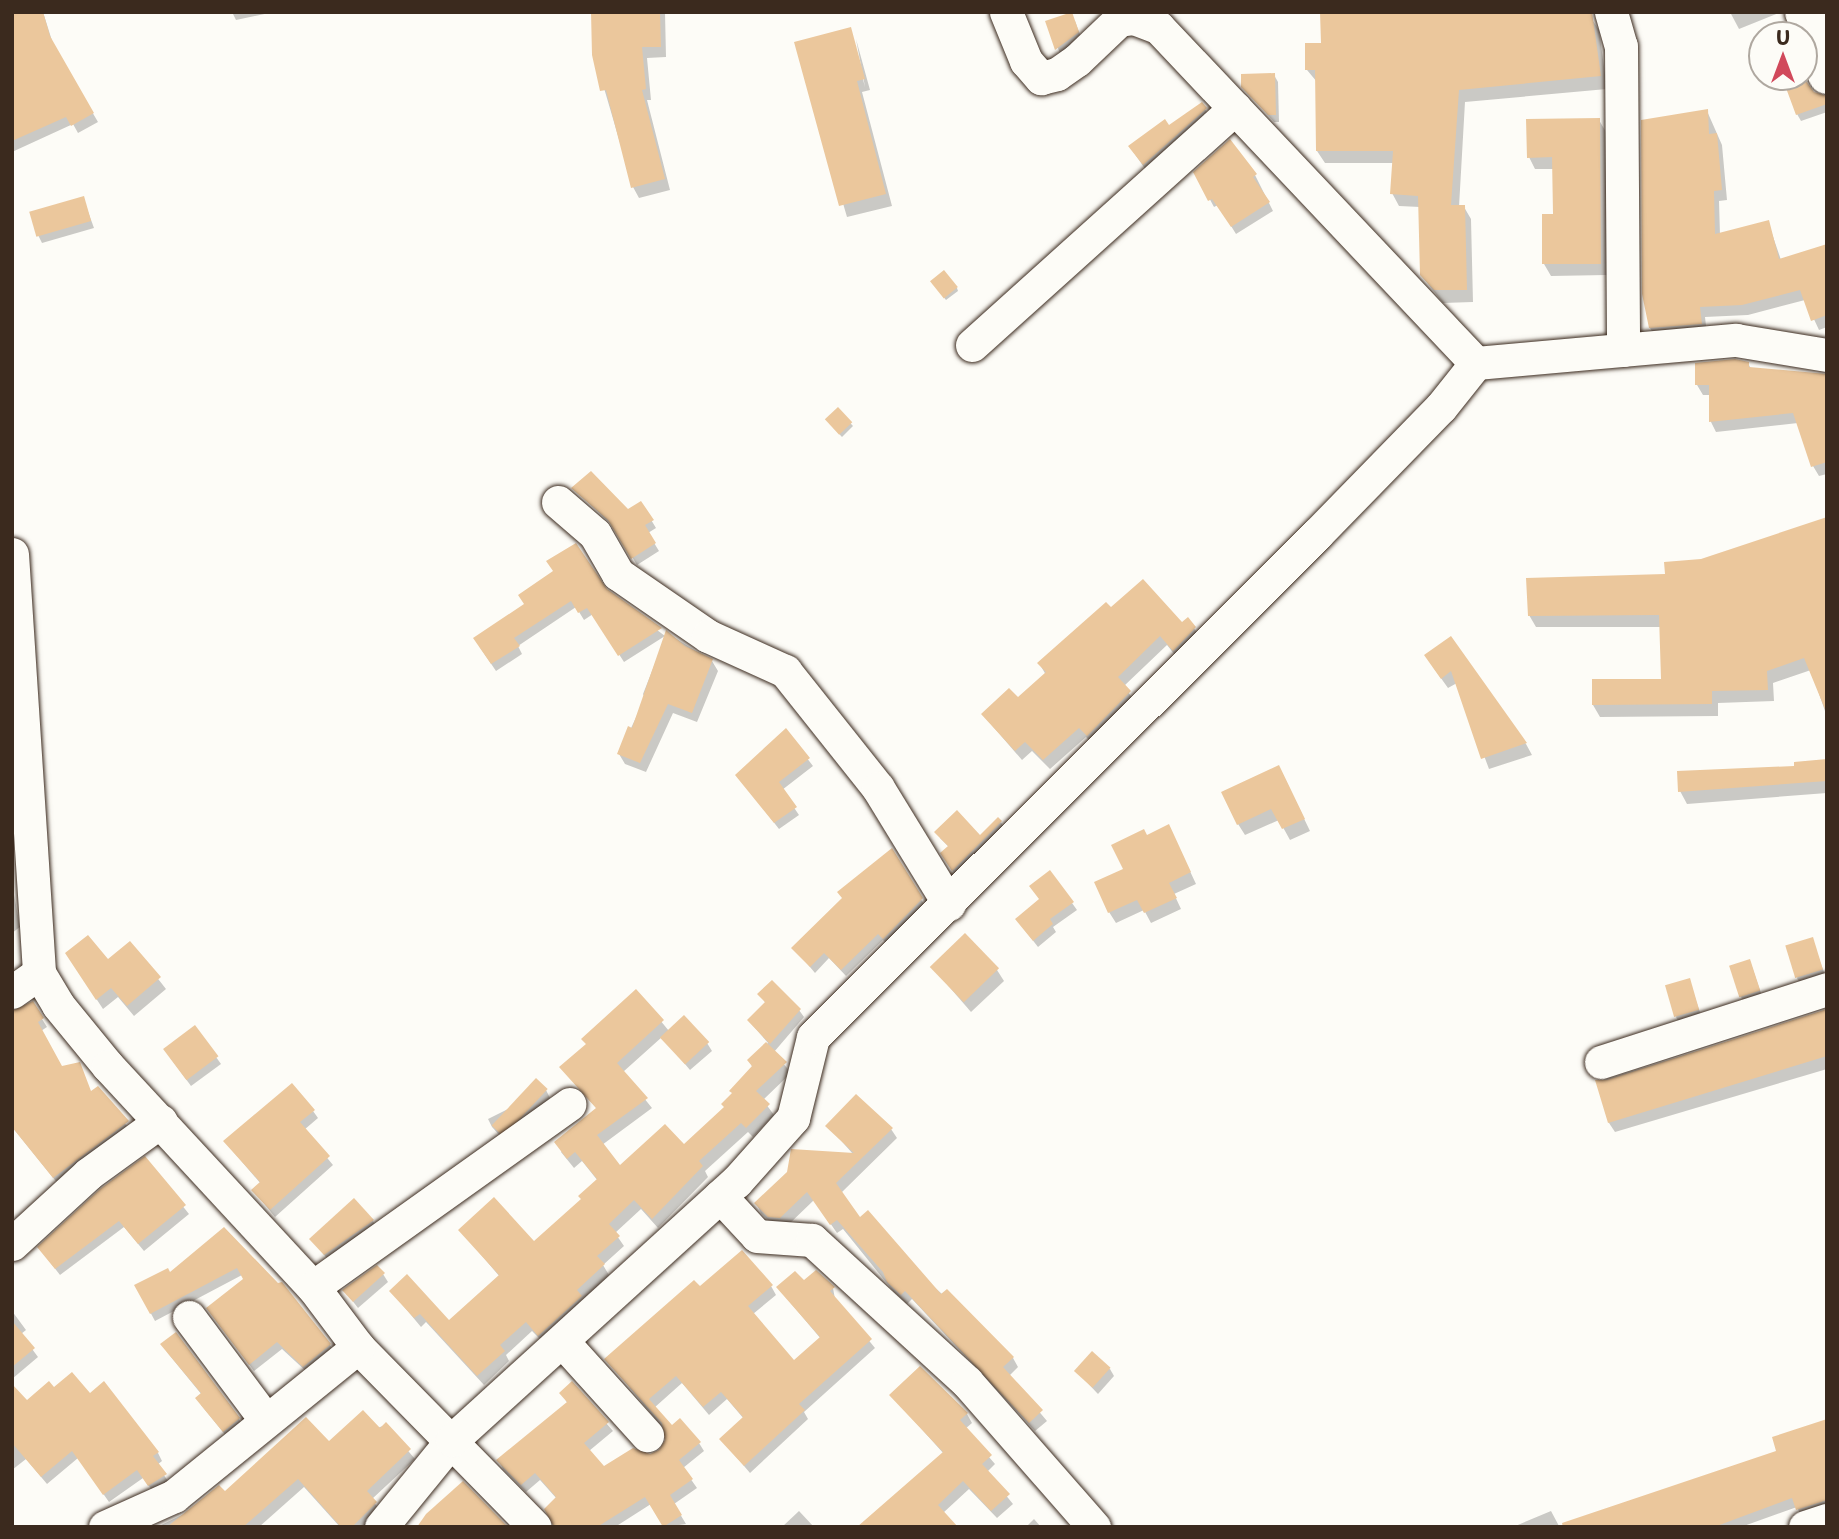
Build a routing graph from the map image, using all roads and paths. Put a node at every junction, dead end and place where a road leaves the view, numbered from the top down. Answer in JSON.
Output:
{"nodes":[{"id":1,"x":1006,"y":12,"type":"edge"},
{"id":2,"x":1611,"y":12,"type":"edge"},
{"id":3,"x":1804,"y":12,"type":"edge"},
{"id":4,"x":1827,"y":75,"type":"edge"},
{"id":5,"x":1235,"y":108,"type":"junction"},
{"id":6,"x":972,"y":345,"type":"dead end"},
{"id":7,"x":1623,"y":350,"type":"junction"},
{"id":8,"x":1827,"y":355,"type":"edge"},
{"id":9,"x":1476,"y":363,"type":"junction"},
{"id":10,"x":558,"y":502,"type":"dead end"},
{"id":11,"x":12,"y":554,"type":"edge"},
{"id":12,"x":949,"y":904,"type":"junction"},
{"id":13,"x":26,"y":983,"type":"edge"},
{"id":14,"x":1827,"y":989,"type":"edge"},
{"id":15,"x":1601,"y":1062,"type":"dead end"},
{"id":16,"x":570,"y":1104,"type":"dead end"},
{"id":17,"x":161,"y":1121,"type":"junction"},
{"id":18,"x":720,"y":1196,"type":"junction"},
{"id":19,"x":12,"y":1244,"type":"edge"},
{"id":20,"x":313,"y":1287,"type":"junction"},
{"id":21,"x":189,"y":1317,"type":"dead end"},
{"id":22,"x":562,"y":1341,"type":"junction"},
{"id":23,"x":358,"y":1347,"type":"junction"},
{"id":24,"x":265,"y":1419,"type":"junction"},
{"id":25,"x":647,"y":1435,"type":"dead end"},
{"id":26,"x":452,"y":1440,"type":"junction"},
{"id":27,"x":1827,"y":1520,"type":"edge"},
{"id":28,"x":105,"y":1527,"type":"edge"},
{"id":29,"x":381,"y":1527,"type":"edge"},
{"id":30,"x":535,"y":1527,"type":"edge"},
{"id":31,"x":1094,"y":1527,"type":"edge"},
{"id":32,"x":1805,"y":1527,"type":"edge"}],
"edges":[{"from":1,"to":5,"type":"street"},
{"from":2,"to":7,"type":"street"},
{"from":3,"to":4,"type":"highway"},
{"from":5,"to":6,"type":"street"},
{"from":5,"to":9,"type":"street"},
{"from":7,"to":8,"type":"street"},
{"from":7,"to":9,"type":"street"},
{"from":9,"to":12,"type":"street"},
{"from":10,"to":12,"type":"street"},
{"from":11,"to":13,"type":"street"},
{"from":12,"to":18,"type":"street"},
{"from":13,"to":17,"type":"street"},
{"from":14,"to":15,"type":"street"},
{"from":16,"to":20,"type":"street"},
{"from":17,"to":19,"type":"street"},
{"from":17,"to":20,"type":"street"},
{"from":18,"to":22,"type":"street"},
{"from":18,"to":31,"type":"street"},
{"from":20,"to":23,"type":"street"},
{"from":21,"to":24,"type":"street"},
{"from":22,"to":25,"type":"street"},
{"from":22,"to":26,"type":"street"},
{"from":23,"to":24,"type":"street"},
{"from":23,"to":26,"type":"street"},
{"from":24,"to":28,"type":"street"},
{"from":26,"to":29,"type":"street"},
{"from":26,"to":30,"type":"street"},
{"from":27,"to":32,"type":"street"}]}
